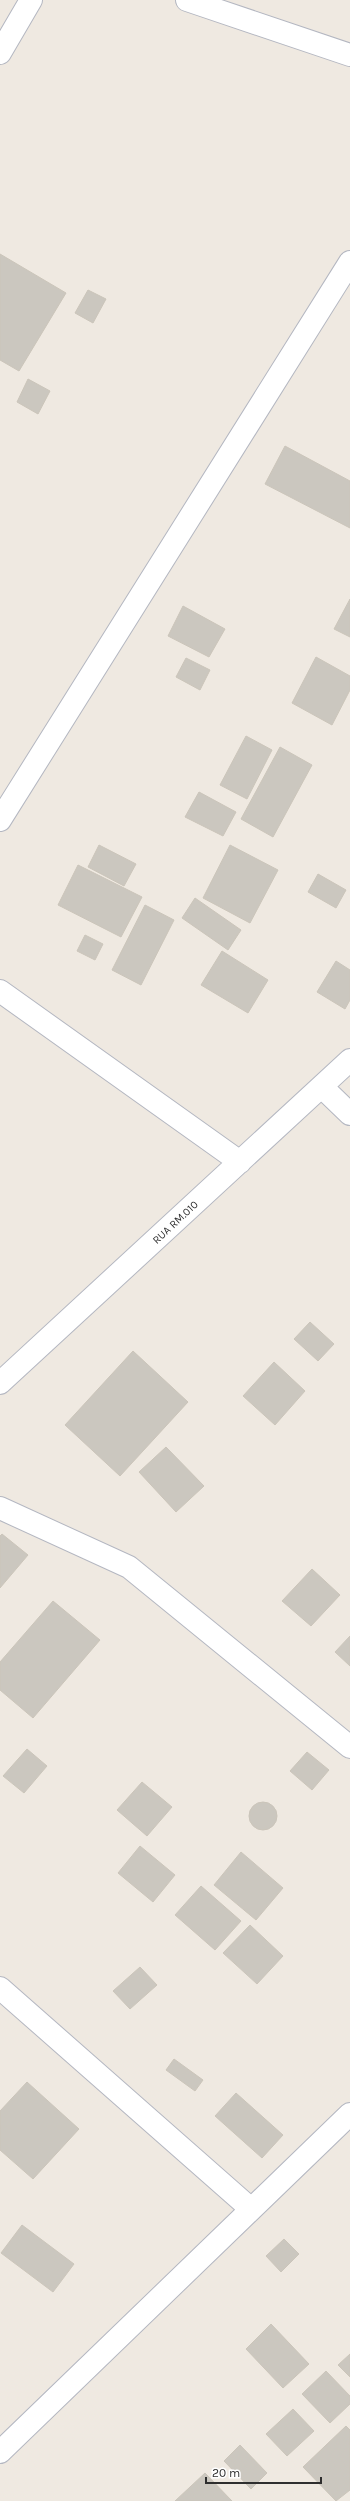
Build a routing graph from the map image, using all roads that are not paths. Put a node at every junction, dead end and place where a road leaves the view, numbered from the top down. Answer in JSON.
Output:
{"nodes":[{"id":1,"x":31,"y":0,"type":"edge"},
{"id":2,"x":186,"y":0,"type":"edge"},
{"id":3,"x":0,"y":53,"type":"edge"},
{"id":4,"x":350,"y":55,"type":"edge"},
{"id":5,"x":350,"y":262,"type":"edge"},
{"id":6,"x":0,"y":820,"type":"edge"},
{"id":7,"x":0,"y":991,"type":"edge"},
{"id":8,"x":350,"y":1060,"type":"edge"},
{"id":9,"x":322,"y":1087,"type":"junction"},
{"id":10,"x":350,"y":1114,"type":"edge"},
{"id":11,"x":240,"y":1162,"type":"junction"},
{"id":12,"x":0,"y":1383,"type":"edge"},
{"id":13,"x":0,"y":1508,"type":"edge"},
{"id":14,"x":350,"y":1747,"type":"edge"},
{"id":15,"x":0,"y":1988,"type":"edge"},
{"id":16,"x":350,"y":2114,"type":"edge"},
{"id":17,"x":251,"y":2209,"type":"junction"},
{"id":18,"x":0,"y":2452,"type":"edge"}],
"edges":[{"from":1,"to":3,"type":"street"},
{"from":2,"to":4,"type":"street"},
{"from":5,"to":6,"type":"street"},
{"from":7,"to":11,"type":"street"},
{"from":8,"to":9,"type":"street","name":"RUA RM.010"},
{"from":9,"to":10,"type":"street"},
{"from":9,"to":11,"type":"street","name":"RUA RM.010"},
{"from":11,"to":12,"type":"street","name":"RUA RM.010"},
{"from":13,"to":14,"type":"street"},
{"from":15,"to":17,"type":"street"},
{"from":16,"to":17,"type":"street"},
{"from":17,"to":18,"type":"street"}]}
